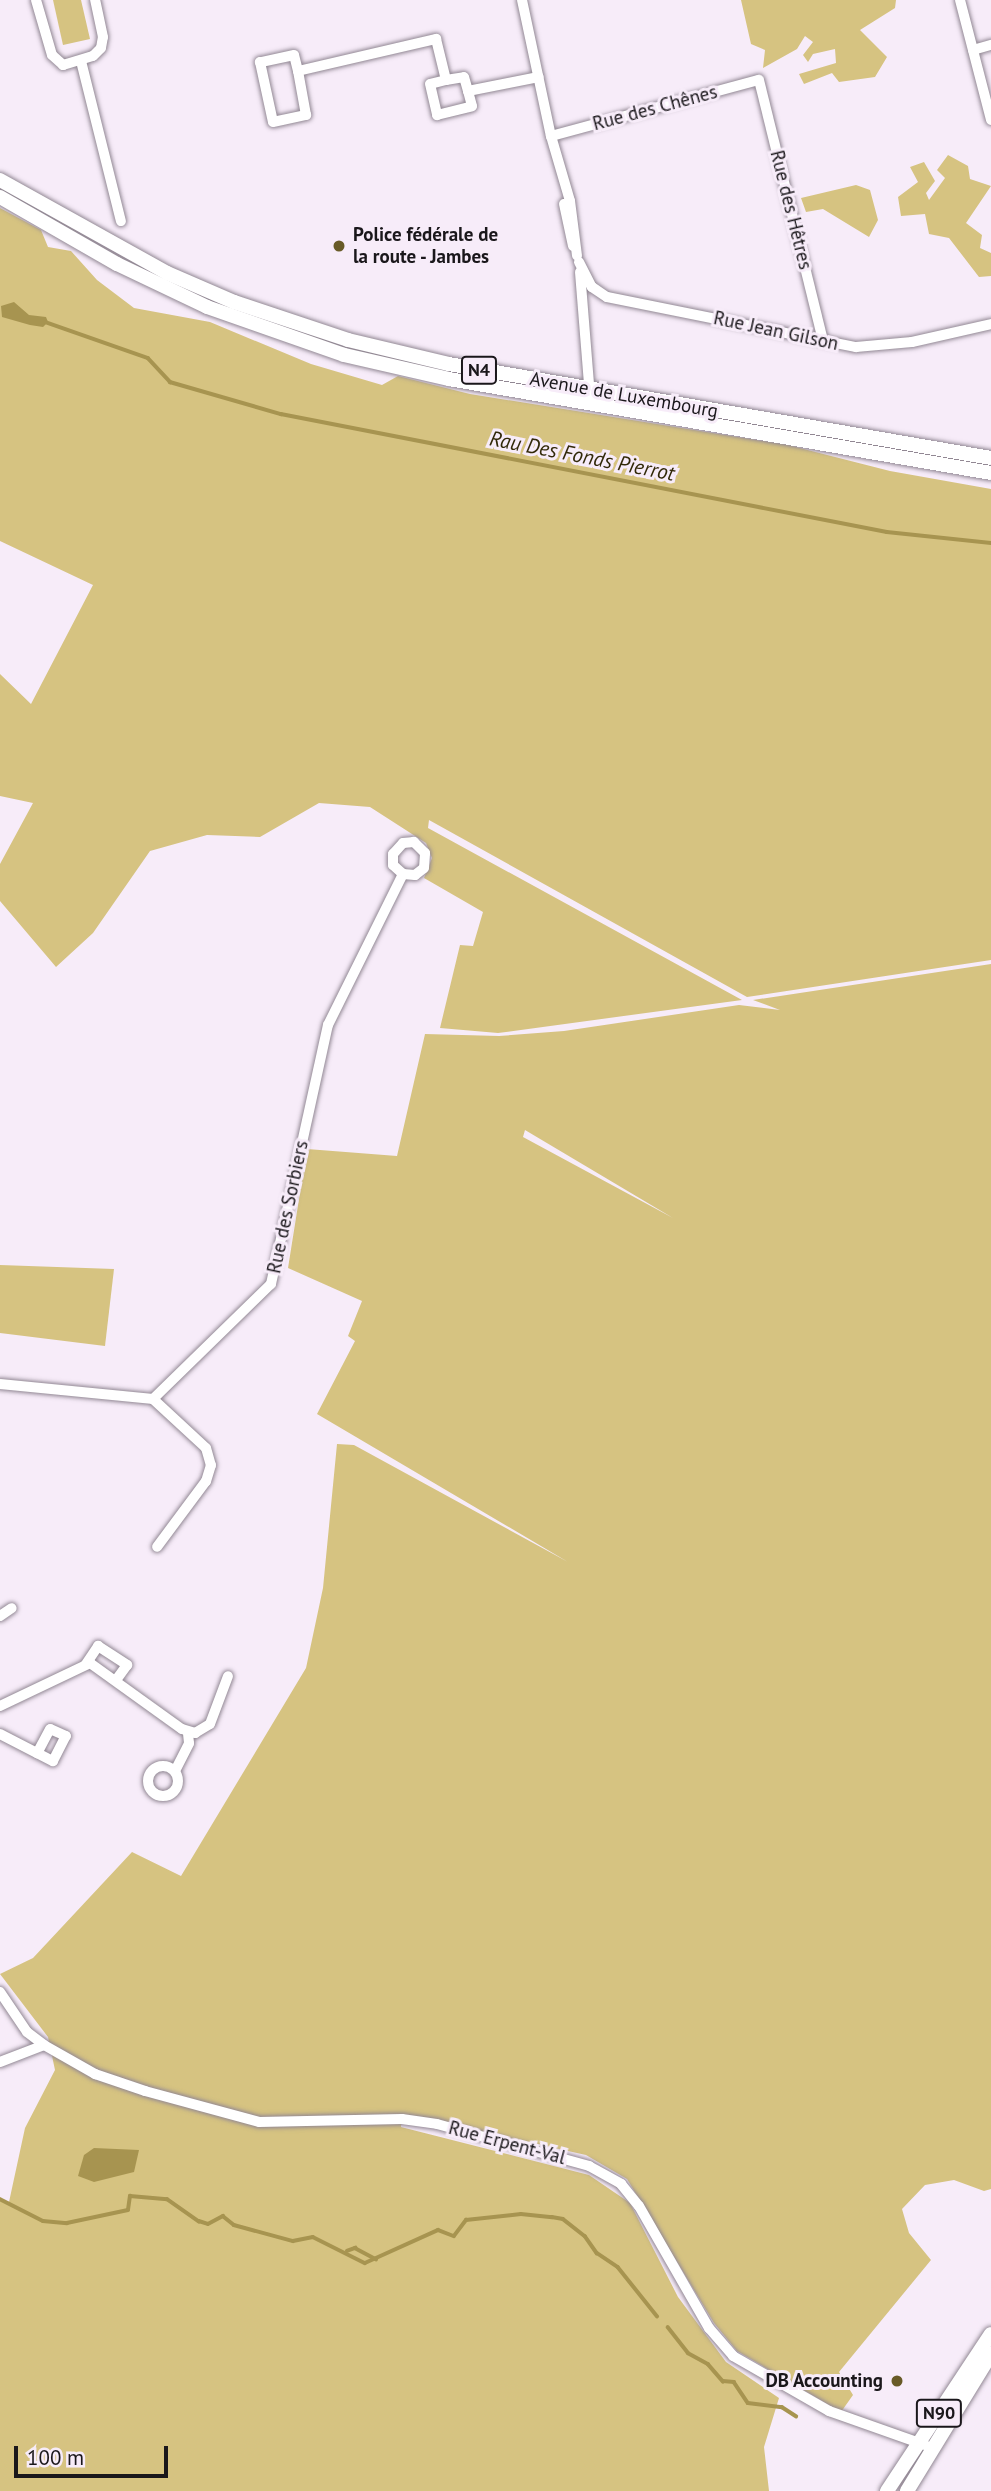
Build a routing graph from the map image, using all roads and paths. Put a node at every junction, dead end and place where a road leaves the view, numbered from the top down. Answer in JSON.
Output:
{"nodes":[{"id":1,"x":36,"y":0,"type":"edge"},
{"id":2,"x":95,"y":0,"type":"edge"},
{"id":3,"x":522,"y":0,"type":"edge"},
{"id":4,"x":960,"y":0,"type":"edge"},
{"id":5,"x":991,"y":45,"type":"edge"},
{"id":6,"x":973,"y":50,"type":"junction"},
{"id":7,"x":80,"y":61,"type":"junction"},
{"id":8,"x":298,"y":71,"type":"junction"},
{"id":9,"x":539,"y":76,"type":"junction"},
{"id":10,"x":446,"y":80,"type":"junction"},
{"id":11,"x":760,"y":80,"type":"joint"},
{"id":12,"x":468,"y":91,"type":"junction"},
{"id":13,"x":991,"y":120,"type":"edge"},
{"id":14,"x":551,"y":136,"type":"junction"},
{"id":15,"x":0,"y":180,"type":"edge"},
{"id":16,"x":0,"y":197,"type":"edge"},
{"id":17,"x":121,"y":220,"type":"dead end"},
{"id":18,"x":578,"y":259,"type":"junction"},
{"id":19,"x":991,"y":324,"type":"edge"},
{"id":20,"x":823,"y":340,"type":"junction"},
{"id":21,"x":590,"y":396,"type":"junction"},
{"id":22,"x":991,"y":458,"type":"edge"},
{"id":23,"x":991,"y":473,"type":"edge"},
{"id":24,"x":403,"y":874,"type":"dead end"},
{"id":25,"x":0,"y":1384,"type":"edge"},
{"id":26,"x":153,"y":1399,"type":"junction"},
{"id":27,"x":157,"y":1546,"type":"dead end"},
{"id":28,"x":12,"y":1608,"type":"dead end"},
{"id":29,"x":0,"y":1616,"type":"edge"},
{"id":30,"x":86,"y":1664,"type":"junction"},
{"id":31,"x":228,"y":1676,"type":"dead end"},
{"id":32,"x":117,"y":1679,"type":"junction"},
{"id":33,"x":0,"y":1706,"type":"edge"},
{"id":34,"x":188,"y":1733,"type":"junction"},
{"id":35,"x":0,"y":1734,"type":"edge"},
{"id":36,"x":37,"y":1753,"type":"dead end"},
{"id":37,"x":175,"y":1771,"type":"dead end"},
{"id":38,"x":0,"y":1992,"type":"edge"},
{"id":39,"x":44,"y":2045,"type":"junction"},
{"id":40,"x":0,"y":2062,"type":"edge"},
{"id":41,"x":991,"y":2334,"type":"edge"},
{"id":42,"x":991,"y":2354,"type":"edge"},
{"id":43,"x":919,"y":2443,"type":"junction"},
{"id":44,"x":934,"y":2448,"type":"junction"},
{"id":45,"x":887,"y":2491,"type":"edge"},
{"id":46,"x":907,"y":2491,"type":"edge"}],
"edges":[{"from":1,"to":7,"type":"street"},
{"from":2,"to":7,"type":"street"},
{"from":3,"to":9,"type":"street"},
{"from":4,"to":6,"type":"street"},
{"from":5,"to":6,"type":"street"},
{"from":6,"to":13,"type":"street"},
{"from":7,"to":17,"type":"street"},
{"from":8,"to":8,"type":"street"},
{"from":8,"to":10,"type":"street"},
{"from":9,"to":12,"type":"street"},
{"from":9,"to":14,"type":"street"},
{"from":10,"to":12,"type":"street"},
{"from":10,"to":12,"type":"street"},
{"from":11,"to":14,"type":"street","name":"Rue des Chênes"},
{"from":11,"to":20,"type":"street","name":"Rue des Hêtres"},
{"from":14,"to":18,"type":"street"},
{"from":15,"to":21,"type":"main road","name":"Avenue de Luxembourg","number":"N4"},
{"from":16,"to":21,"type":"main road","name":"Avenue de Luxembourg","number":"N4"},
{"from":18,"to":20,"type":"street","name":"Rue Jean Gilson"},
{"from":18,"to":21,"type":"street"},
{"from":19,"to":20,"type":"street","name":"Rue Jean Gilson"},
{"from":21,"to":22,"type":"main road","name":"Avenue de Luxembourg","number":"N4"},
{"from":21,"to":23,"type":"main road","name":"Avenue de Luxembourg","number":"N4"},
{"from":24,"to":26,"type":"street","name":"Rue des Sorbiers"},
{"from":25,"to":26,"type":"street"},
{"from":26,"to":27,"type":"street"},
{"from":28,"to":29,"type":"street"},
{"from":30,"to":32,"type":"street"},
{"from":30,"to":32,"type":"street"},
{"from":30,"to":33,"type":"street"},
{"from":31,"to":34,"type":"street"},
{"from":32,"to":34,"type":"street"},
{"from":34,"to":37,"type":"street"},
{"from":35,"to":36,"type":"street"},
{"from":38,"to":39,"type":"street","name":"Rue Erpent-Val"},
{"from":39,"to":40,"type":"street"},
{"from":39,"to":43,"type":"street","name":"Rue Erpent-Val"},
{"from":41,"to":43,"type":"main road","number":"N90"},
{"from":42,"to":44,"type":"main road","number":"N90"},
{"from":43,"to":44,"type":"street","name":"Rue Erpent-Val"},
{"from":43,"to":45,"type":"main road","number":"N90"},
{"from":44,"to":46,"type":"main road","number":"N90"}]}
